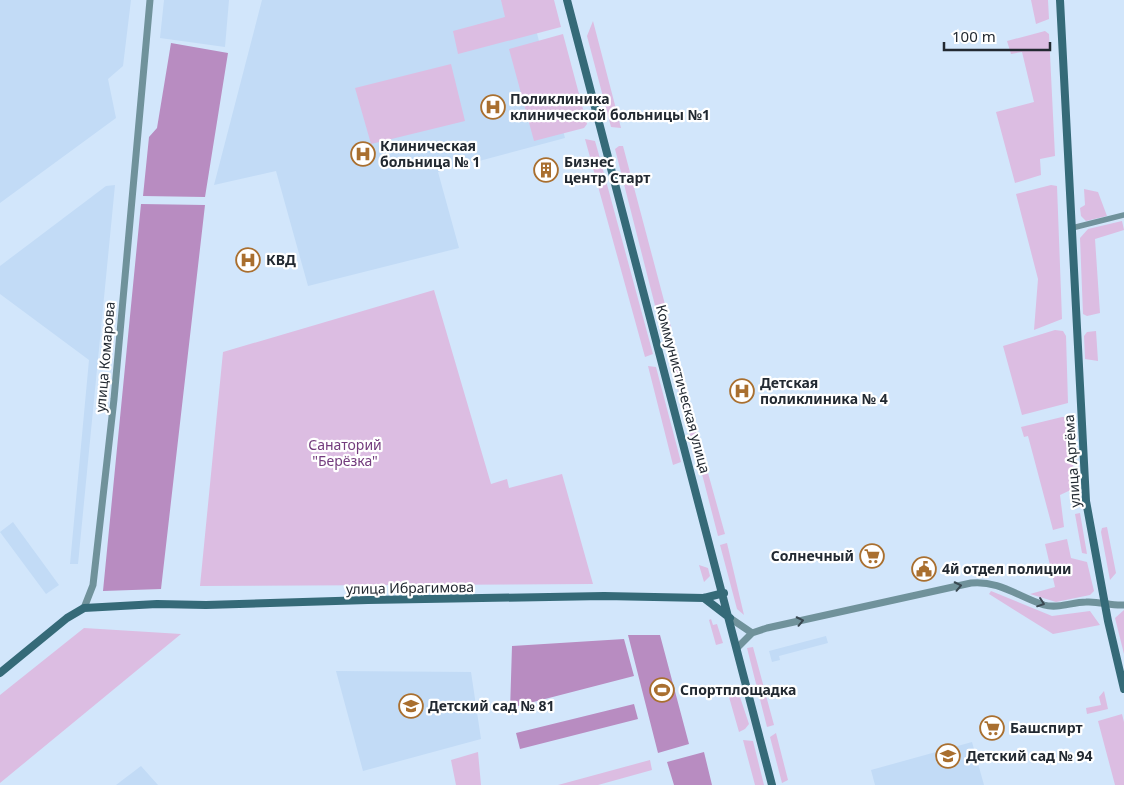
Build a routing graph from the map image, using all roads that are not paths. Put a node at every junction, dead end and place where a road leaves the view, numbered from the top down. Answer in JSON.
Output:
{"nodes":[{"id":1,"x":150,"y":0,"type":"edge"},
{"id":2,"x":567,"y":0,"type":"edge"},
{"id":3,"x":1060,"y":0,"type":"edge"},
{"id":4,"x":1124,"y":215,"type":"edge"},
{"id":5,"x":1072,"y":228,"type":"junction"},
{"id":6,"x":724,"y":593,"type":"junction"},
{"id":7,"x":704,"y":598,"type":"junction"},
{"id":8,"x":1104,"y":603,"type":"junction"},
{"id":9,"x":1124,"y":605,"type":"edge"},
{"id":10,"x":84,"y":608,"type":"junction"},
{"id":11,"x":730,"y":618,"type":"junction"},
{"id":12,"x":752,"y":633,"type":"junction"},
{"id":13,"x":737,"y":648,"type":"junction"},
{"id":14,"x":0,"y":672,"type":"edge"},
{"id":15,"x":1124,"y":689,"type":"edge"},
{"id":16,"x":772,"y":785,"type":"edge"}],
"edges":[{"from":1,"to":10,"type":"street","name":"улица Комарова"},
{"from":2,"to":6,"type":"main road","name":"Коммунистическая улица"},
{"from":3,"to":5,"type":"main road","name":"улица Артёма"},
{"from":4,"to":5,"type":"street"},
{"from":5,"to":8,"type":"main road","name":"улица Артёма"},
{"from":6,"to":7,"type":"main road","name":"улица Ибрагимова"},
{"from":6,"to":11,"type":"main road","name":"Коммунистическая улица"},
{"from":7,"to":10,"type":"main road","name":"улица Ибрагимова"},
{"from":7,"to":11,"type":"main road"},
{"from":8,"to":9,"type":"street"},
{"from":12,"to":8,"type":"street","one_way":true},
{"from":8,"to":15,"type":"main road","name":"улица Артёма"},
{"from":10,"to":14,"type":"main road"},
{"from":11,"to":12,"type":"street"},
{"from":11,"to":13,"type":"main road","name":"Коммунистическая улица"},
{"from":12,"to":13,"type":"street"},
{"from":13,"to":16,"type":"main road","name":"Коммунистическая улица"}]}
